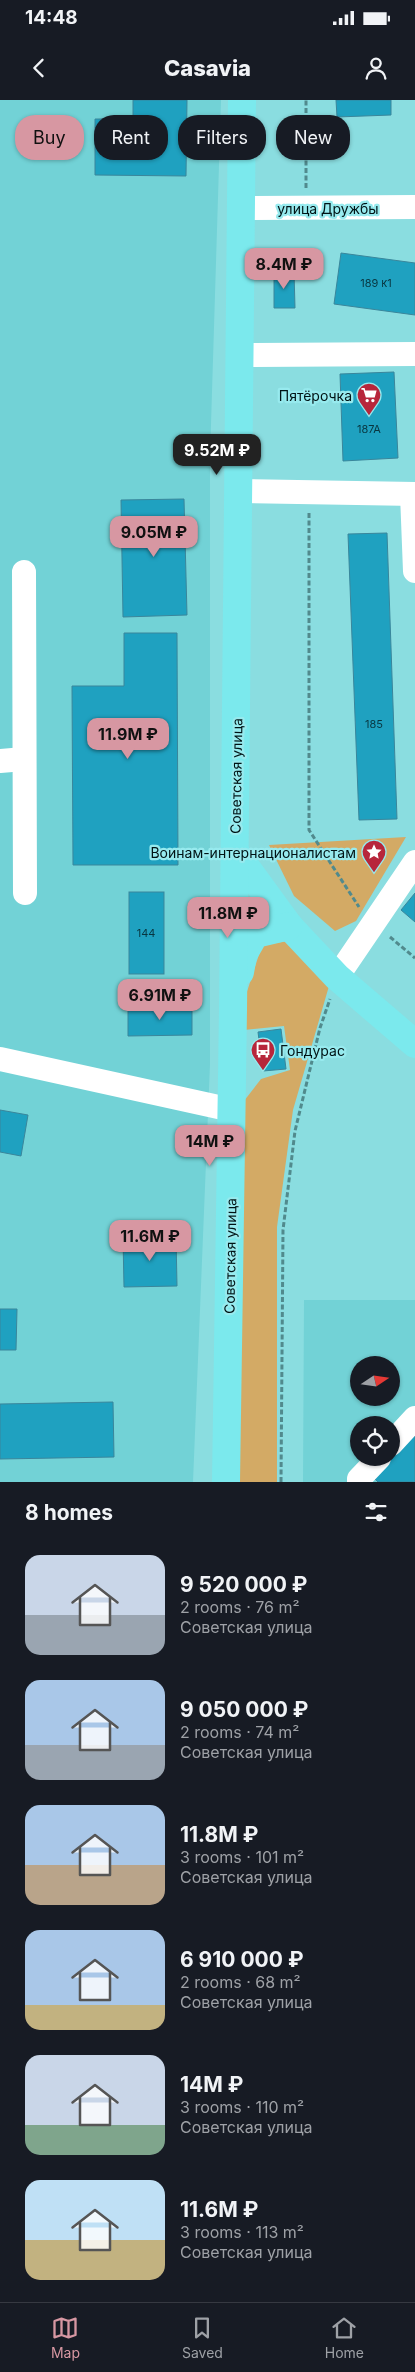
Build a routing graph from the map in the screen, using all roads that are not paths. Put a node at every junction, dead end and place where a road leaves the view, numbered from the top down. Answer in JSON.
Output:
{"nodes":[{"id":1,"x":242,"y":100,"type":"edge"},
{"id":2,"x":415,"y":207,"type":"edge"},
{"id":3,"x":241,"y":208,"type":"junction"},
{"id":4,"x":415,"y":354,"type":"edge"},
{"id":5,"x":240,"y":355,"type":"junction"},
{"id":6,"x":238,"y":491,"type":"junction"},
{"id":7,"x":414,"y":494,"type":"edge"},
{"id":8,"x":24,"y":572,"type":"dead end"},
{"id":9,"x":415,"y":572,"type":"edge"},
{"id":10,"x":24,"y":759,"type":"junction"},
{"id":11,"x":0,"y":761,"type":"edge"},
{"id":12,"x":235,"y":852,"type":"junction"},
{"id":13,"x":415,"y":862,"type":"edge"},
{"id":14,"x":25,"y":893,"type":"dead end"},
{"id":15,"x":289,"y":926,"type":"junction"},
{"id":16,"x":337,"y":977,"type":"junction"},
{"id":17,"x":233,"y":1010,"type":"junction"},
{"id":18,"x":415,"y":1044,"type":"edge"},
{"id":19,"x":0,"y":1059,"type":"edge"},
{"id":20,"x":232,"y":1110,"type":"junction"},
{"id":21,"x":415,"y":1418,"type":"edge"},
{"id":22,"x":400,"y":1434,"type":"edge"},
{"id":23,"x":371,"y":1466,"type":"edge"},
{"id":24,"x":226,"y":1482,"type":"edge"},
{"id":25,"x":359,"y":1482,"type":"edge"}],
"edges":[{"from":1,"to":3,"type":"main road","name":"Советская улица"},
{"from":2,"to":3,"type":"street","name":"улица Дружбы"},
{"from":3,"to":5,"type":"main road","name":"Советская улица"},
{"from":4,"to":5,"type":"street"},
{"from":5,"to":6,"type":"main road","name":"Советская улица"},
{"from":6,"to":7,"type":"street"},
{"from":6,"to":12,"type":"main road","name":"Советская улица"},
{"from":7,"to":9,"type":"street"},
{"from":8,"to":10,"type":"street"},
{"from":10,"to":11,"type":"street"},
{"from":10,"to":14,"type":"street"},
{"from":12,"to":15,"type":"main road"},
{"from":12,"to":17,"type":"main road","name":"Советская улица"},
{"from":13,"to":16,"type":"street"},
{"from":15,"to":16,"type":"main road"},
{"from":15,"to":17,"type":"main road"},
{"from":16,"to":18,"type":"main road"},
{"from":17,"to":20,"type":"main road","name":"Советская улица"},
{"from":19,"to":20,"type":"street"},
{"from":20,"to":24,"type":"main road","name":"Советская улица"},
{"from":21,"to":22,"type":"street"},
{"from":23,"to":25,"type":"street"}]}
